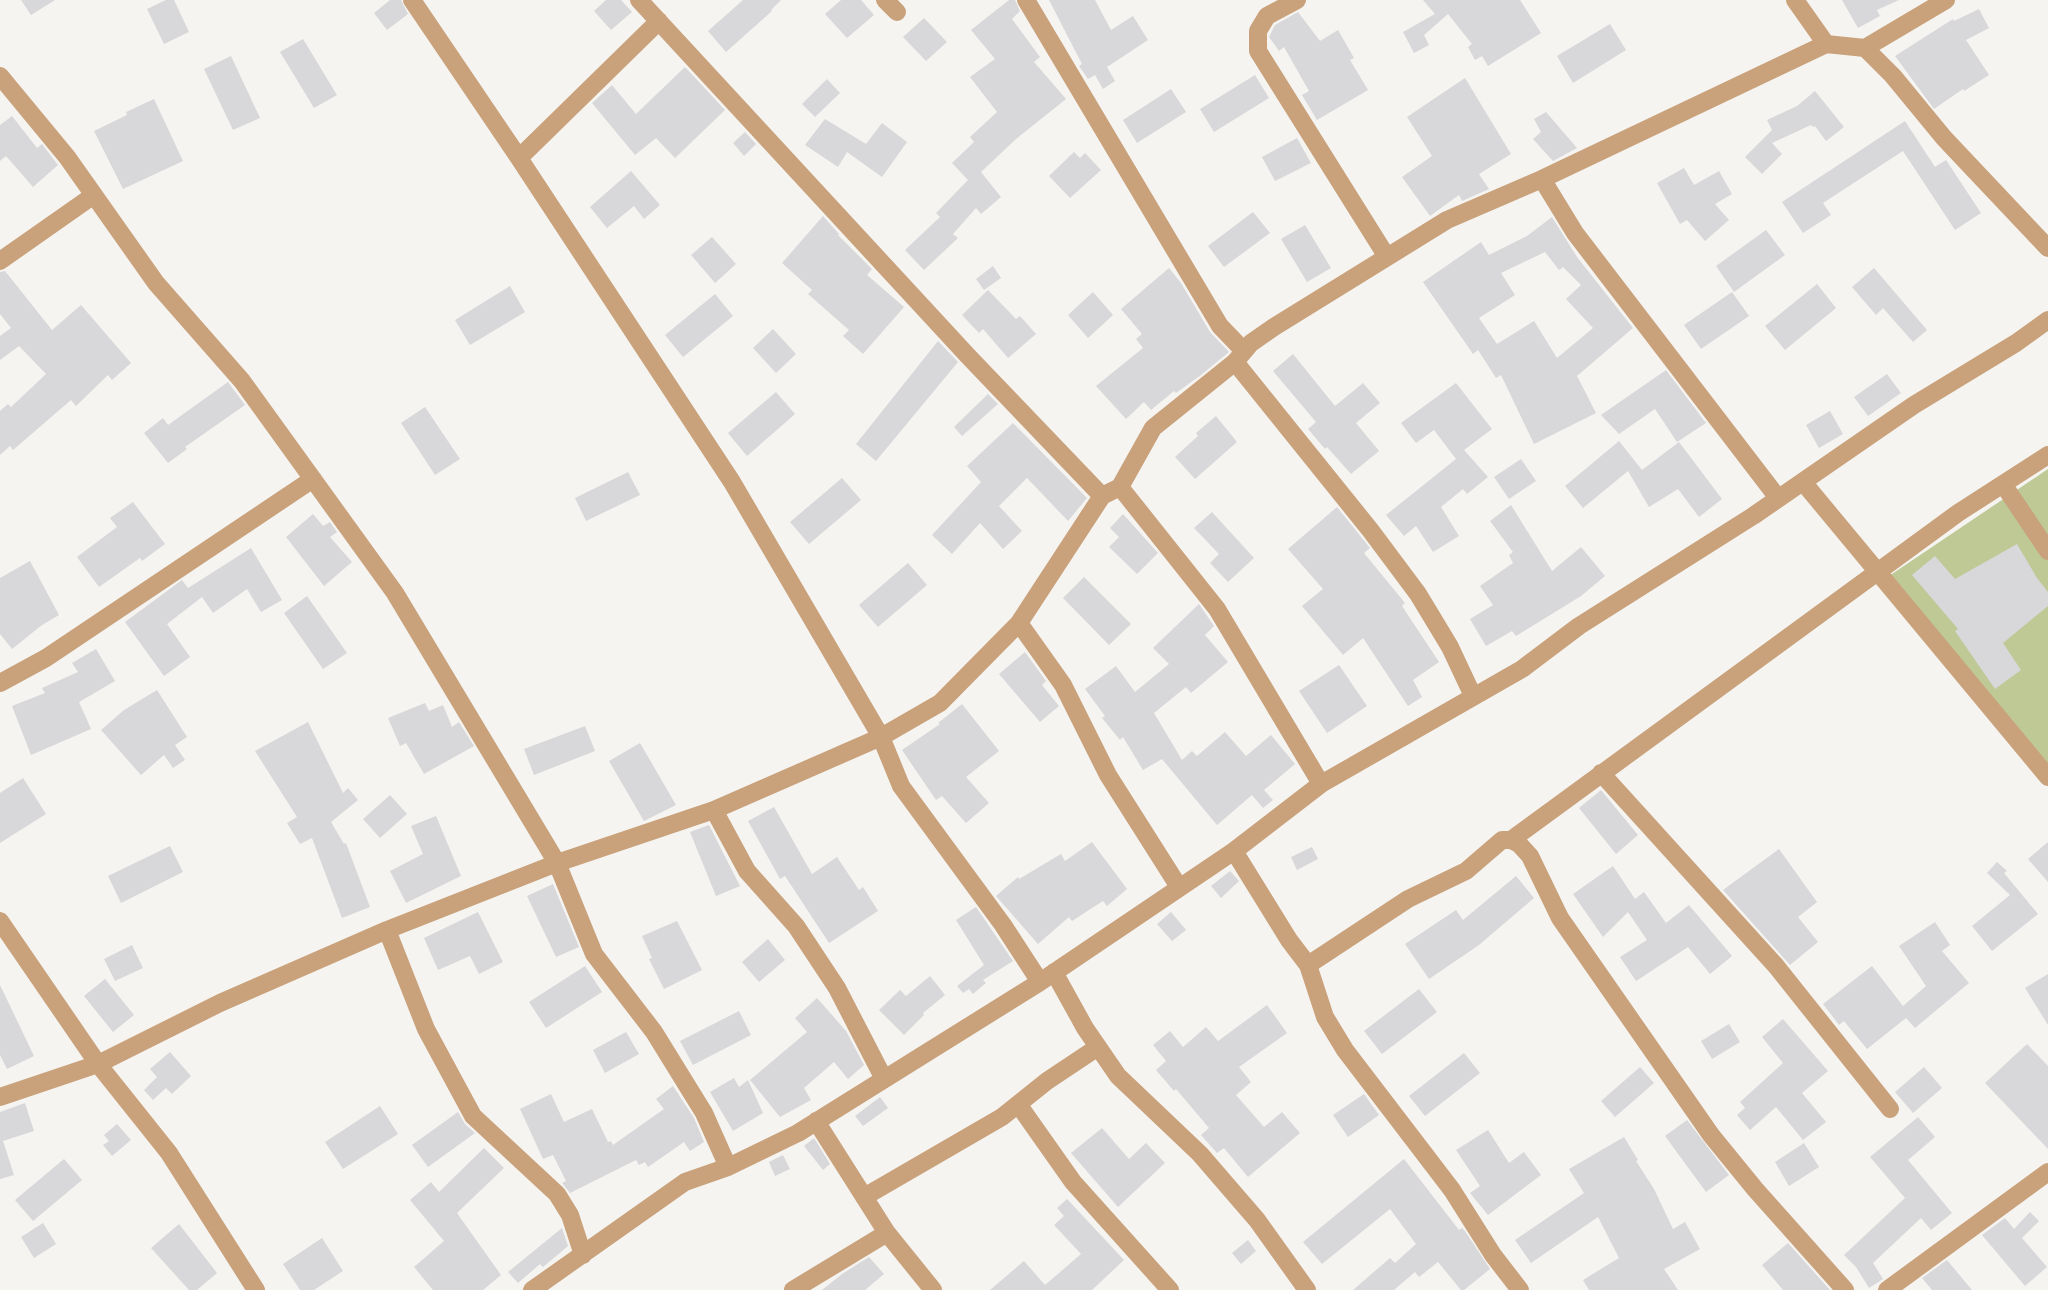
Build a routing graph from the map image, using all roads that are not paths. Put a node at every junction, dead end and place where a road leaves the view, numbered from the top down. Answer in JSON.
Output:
{"nodes":[{"id":1,"x":412,"y":0,"type":"edge"},
{"id":2,"x":639,"y":0,"type":"edge"},
{"id":3,"x":1026,"y":0,"type":"edge"},
{"id":4,"x":1297,"y":0,"type":"edge"},
{"id":5,"x":1794,"y":0,"type":"edge"},
{"id":6,"x":1946,"y":0,"type":"edge"},
{"id":7,"x":659,"y":21,"type":"junction"},
{"id":8,"x":1826,"y":44,"type":"junction"},
{"id":9,"x":1865,"y":48,"type":"junction"},
{"id":10,"x":0,"y":76,"type":"edge"},
{"id":11,"x":519,"y":158,"type":"junction"},
{"id":12,"x":1542,"y":179,"type":"junction"},
{"id":13,"x":94,"y":195,"type":"junction"},
{"id":14,"x":2048,"y":248,"type":"edge"},
{"id":15,"x":1387,"y":257,"type":"junction"},
{"id":16,"x":0,"y":261,"type":"edge"},
{"id":17,"x":2048,"y":320,"type":"edge"},
{"id":18,"x":1239,"y":356,"type":"junction"},
{"id":19,"x":2048,"y":455,"type":"edge"},
{"id":20,"x":313,"y":479,"type":"junction"},
{"id":21,"x":1803,"y":482,"type":"junction"},
{"id":22,"x":2003,"y":484,"type":"junction"},
{"id":23,"x":1120,"y":487,"type":"junction"},
{"id":24,"x":1102,"y":496,"type":"junction"},
{"id":25,"x":1778,"y":498,"type":"junction"},
{"id":26,"x":2048,"y":551,"type":"edge"},
{"id":27,"x":1878,"y":572,"type":"junction"},
{"id":28,"x":1019,"y":624,"type":"junction"},
{"id":29,"x":0,"y":683,"type":"edge"},
{"id":30,"x":1473,"y":696,"type":"junction"},
{"id":31,"x":881,"y":737,"type":"junction"},
{"id":32,"x":1601,"y":773,"type":"junction"},
{"id":33,"x":2048,"y":777,"type":"edge"},
{"id":34,"x":1321,"y":784,"type":"junction"},
{"id":35,"x":714,"y":810,"type":"junction"},
{"id":36,"x":1511,"y":840,"type":"junction"},
{"id":37,"x":1234,"y":851,"type":"junction"},
{"id":38,"x":557,"y":863,"type":"junction"},
{"id":39,"x":1179,"y":887,"type":"junction"},
{"id":40,"x":0,"y":921,"type":"edge"},
{"id":41,"x":387,"y":930,"type":"junction"},
{"id":42,"x":1308,"y":965,"type":"junction"},
{"id":43,"x":1047,"y":977,"type":"junction"},
{"id":44,"x":1098,"y":1046,"type":"junction"},
{"id":45,"x":98,"y":1064,"type":"junction"},
{"id":46,"x":884,"y":1079,"type":"junction"},
{"id":47,"x":0,"y":1097,"type":"edge"},
{"id":48,"x":1018,"y":1104,"type":"junction"},
{"id":49,"x":1890,"y":1109,"type":"dead end"},
{"id":50,"x":816,"y":1121,"type":"junction"},
{"id":51,"x":728,"y":1167,"type":"junction"},
{"id":52,"x":2048,"y":1172,"type":"edge"},
{"id":53,"x":864,"y":1197,"type":"junction"},
{"id":54,"x":887,"y":1233,"type":"junction"},
{"id":55,"x":583,"y":1255,"type":"junction"},
{"id":56,"x":256,"y":1290,"type":"edge"},
{"id":57,"x":532,"y":1290,"type":"edge"},
{"id":58,"x":793,"y":1290,"type":"edge"},
{"id":59,"x":933,"y":1290,"type":"edge"},
{"id":60,"x":1170,"y":1290,"type":"edge"},
{"id":61,"x":1307,"y":1290,"type":"edge"},
{"id":62,"x":1520,"y":1290,"type":"edge"},
{"id":63,"x":1845,"y":1290,"type":"edge"},
{"id":64,"x":1887,"y":1290,"type":"edge"}],
"edges":[{"from":1,"to":11,"type":"street"},
{"from":2,"to":7,"type":"street"},
{"from":3,"to":18,"type":"street"},
{"from":4,"to":15,"type":"street"},
{"from":5,"to":8,"type":"street"},
{"from":6,"to":9,"type":"street"},
{"from":7,"to":11,"type":"street"},
{"from":7,"to":24,"type":"street"},
{"from":8,"to":9,"type":"street"},
{"from":8,"to":12,"type":"street"},
{"from":9,"to":14,"type":"street"},
{"from":10,"to":13,"type":"street"},
{"from":11,"to":31,"type":"street"},
{"from":12,"to":15,"type":"street"},
{"from":12,"to":25,"type":"street"},
{"from":13,"to":16,"type":"street"},
{"from":13,"to":20,"type":"street"},
{"from":15,"to":18,"type":"street"},
{"from":17,"to":21,"type":"street"},
{"from":18,"to":23,"type":"street"},
{"from":18,"to":30,"type":"street"},
{"from":19,"to":22,"type":"street"},
{"from":20,"to":29,"type":"street"},
{"from":20,"to":38,"type":"street"},
{"from":21,"to":25,"type":"street"},
{"from":21,"to":27,"type":"street"},
{"from":22,"to":26,"type":"street"},
{"from":22,"to":27,"type":"street"},
{"from":23,"to":24,"type":"street"},
{"from":23,"to":34,"type":"street"},
{"from":24,"to":28,"type":"street"},
{"from":25,"to":30,"type":"street"},
{"from":27,"to":32,"type":"street"},
{"from":27,"to":33,"type":"street"},
{"from":28,"to":31,"type":"street"},
{"from":28,"to":39,"type":"street"},
{"from":30,"to":34,"type":"street"},
{"from":31,"to":35,"type":"street"},
{"from":31,"to":43,"type":"street"},
{"from":32,"to":36,"type":"street"},
{"from":32,"to":49,"type":"street"},
{"from":34,"to":37,"type":"street"},
{"from":35,"to":38,"type":"street"},
{"from":35,"to":46,"type":"street"},
{"from":36,"to":42,"type":"street"},
{"from":36,"to":63,"type":"street"},
{"from":37,"to":39,"type":"street"},
{"from":37,"to":42,"type":"street"},
{"from":38,"to":41,"type":"street"},
{"from":38,"to":51,"type":"street"},
{"from":39,"to":43,"type":"street"},
{"from":40,"to":45,"type":"street"},
{"from":41,"to":45,"type":"street"},
{"from":41,"to":55,"type":"street"},
{"from":42,"to":62,"type":"street"},
{"from":43,"to":44,"type":"street"},
{"from":43,"to":46,"type":"street"},
{"from":44,"to":48,"type":"street"},
{"from":44,"to":61,"type":"street"},
{"from":45,"to":47,"type":"street"},
{"from":45,"to":56,"type":"street"},
{"from":46,"to":50,"type":"street"},
{"from":48,"to":53,"type":"street"},
{"from":48,"to":60,"type":"street"},
{"from":50,"to":51,"type":"street"},
{"from":50,"to":53,"type":"street"},
{"from":51,"to":55,"type":"street"},
{"from":52,"to":64,"type":"street"},
{"from":53,"to":54,"type":"street"},
{"from":54,"to":58,"type":"street"},
{"from":54,"to":59,"type":"street"},
{"from":55,"to":57,"type":"street"}]}
